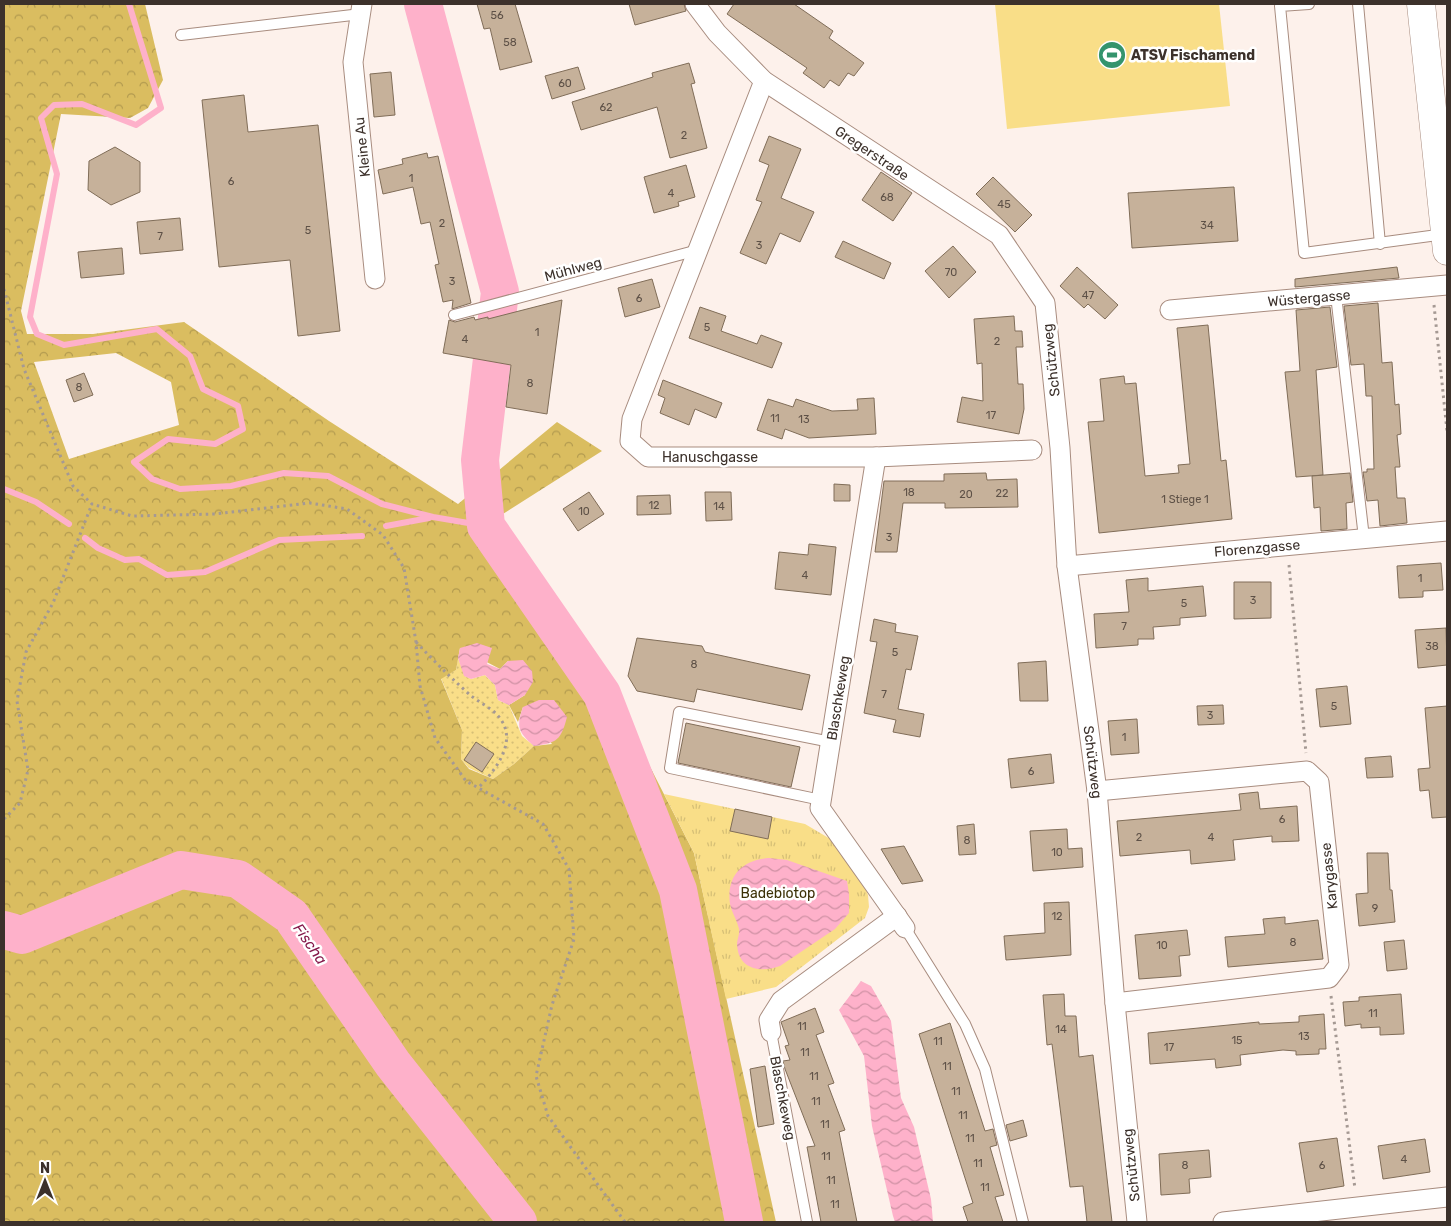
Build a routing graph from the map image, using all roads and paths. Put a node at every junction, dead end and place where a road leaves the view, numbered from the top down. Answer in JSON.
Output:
{"nodes":[{"id":1,"x":695,"y":4,"type":"edge"},
{"id":2,"x":1309,"y":4,"type":"edge"},
{"id":3,"x":1358,"y":4,"type":"edge"},
{"id":4,"x":1420,"y":4,"type":"edge"},
{"id":5,"x":362,"y":9,"type":"edge"},
{"id":6,"x":181,"y":35,"type":"dead end"},
{"id":7,"x":764,"y":81,"type":"junction"},
{"id":8,"x":1447,"y":240,"type":"edge"},
{"id":9,"x":1380,"y":244,"type":"junction"},
{"id":10,"x":698,"y":250,"type":"junction"},
{"id":11,"x":375,"y":279,"type":"dead end"},
{"id":12,"x":1447,"y":285,"type":"edge"},
{"id":13,"x":4,"y":289,"type":"edge"},
{"id":14,"x":1336,"y":295,"type":"junction"},
{"id":15,"x":1045,"y":303,"type":"joint"},
{"id":16,"x":1170,"y":310,"type":"dead end"},
{"id":17,"x":454,"y":315,"type":"dead end"},
{"id":18,"x":1032,"y":450,"type":"dead end"},
{"id":19,"x":876,"y":457,"type":"junction"},
{"id":20,"x":92,"y":504,"type":"junction"},
{"id":21,"x":1447,"y":531,"type":"edge"},
{"id":22,"x":1364,"y":538,"type":"junction"},
{"id":23,"x":1288,"y":544,"type":"junction"},
{"id":24,"x":1067,"y":566,"type":"junction"},
{"id":25,"x":416,"y":642,"type":"junction"},
{"id":26,"x":831,"y":742,"type":"junction"},
{"id":27,"x":1307,"y":771,"type":"junction"},
{"id":28,"x":478,"y":788,"type":"junction"},
{"id":29,"x":1097,"y":791,"type":"junction"},
{"id":30,"x":821,"y":800,"type":"junction"},
{"id":31,"x":4,"y":818,"type":"edge"},
{"id":32,"x":901,"y":922,"type":"junction"},
{"id":33,"x":1329,"y":978,"type":"junction"},
{"id":34,"x":1115,"y":1003,"type":"junction"},
{"id":35,"x":771,"y":1032,"type":"joint"},
{"id":36,"x":1447,"y":1197,"type":"edge"},
{"id":37,"x":1357,"y":1207,"type":"junction"},
{"id":38,"x":626,"y":1222,"type":"edge"},
{"id":39,"x":807,"y":1222,"type":"edge"},
{"id":40,"x":1023,"y":1222,"type":"edge"},
{"id":41,"x":1137,"y":1222,"type":"edge"},
{"id":42,"x":1222,"y":1222,"type":"edge"}],
"edges":[{"from":1,"to":7,"type":"street","name":"Gregerstraße"},
{"from":2,"to":9,"type":"lane"},
{"from":3,"to":9,"type":"lane"},
{"from":4,"to":8,"type":"main road"},
{"from":5,"to":6,"type":"lane","name":"Kleine Au"},
{"from":5,"to":11,"type":"street","name":"Kleine Au"},
{"from":7,"to":10,"type":"street","name":"Hanuschgasse"},
{"from":7,"to":15,"type":"street","name":"Gregerstraße"},
{"from":8,"to":9,"type":"lane"},
{"from":10,"to":17,"type":"lane","name":"Mühlweg"},
{"from":10,"to":19,"type":"street","name":"Hanuschgasse"},
{"from":12,"to":14,"type":"street","name":"Wüstergasse"},
{"from":13,"to":20,"type":"path"},
{"from":14,"to":16,"type":"street","name":"Wüstergasse"},
{"from":14,"to":22,"type":"lane"},
{"from":15,"to":24,"type":"street","name":"Schützweg"},
{"from":18,"to":19,"type":"street","name":"Hanuschgasse"},
{"from":19,"to":26,"type":"street","name":"Blaschkeweg"},
{"from":20,"to":25,"type":"path"},
{"from":20,"to":31,"type":"path"},
{"from":21,"to":22,"type":"street","name":"Florenzgasse"},
{"from":22,"to":23,"type":"street","name":"Florenzgasse"},
{"from":23,"to":24,"type":"street","name":"Florenzgasse"},
{"from":23,"to":27,"type":"path"},
{"from":24,"to":29,"type":"street","name":"Schützweg"},
{"from":25,"to":28,"type":"path"},
{"from":25,"to":28,"type":"path"},
{"from":26,"to":30,"type":"street","name":"Blaschkeweg"},
{"from":26,"to":30,"type":"lane"},
{"from":27,"to":29,"type":"street"},
{"from":27,"to":33,"type":"street","name":"Karygasse"},
{"from":28,"to":38,"type":"path"},
{"from":29,"to":34,"type":"street","name":"Schützweg"},
{"from":30,"to":32,"type":"street"},
{"from":32,"to":35,"type":"street","name":"Blaschkeweg"},
{"from":32,"to":40,"type":"lane"},
{"from":33,"to":34,"type":"street"},
{"from":33,"to":37,"type":"path"},
{"from":34,"to":41,"type":"street","name":"Schützweg"},
{"from":35,"to":39,"type":"lane","name":"Blaschkeweg"},
{"from":36,"to":37,"type":"street"},
{"from":37,"to":42,"type":"street"}]}
